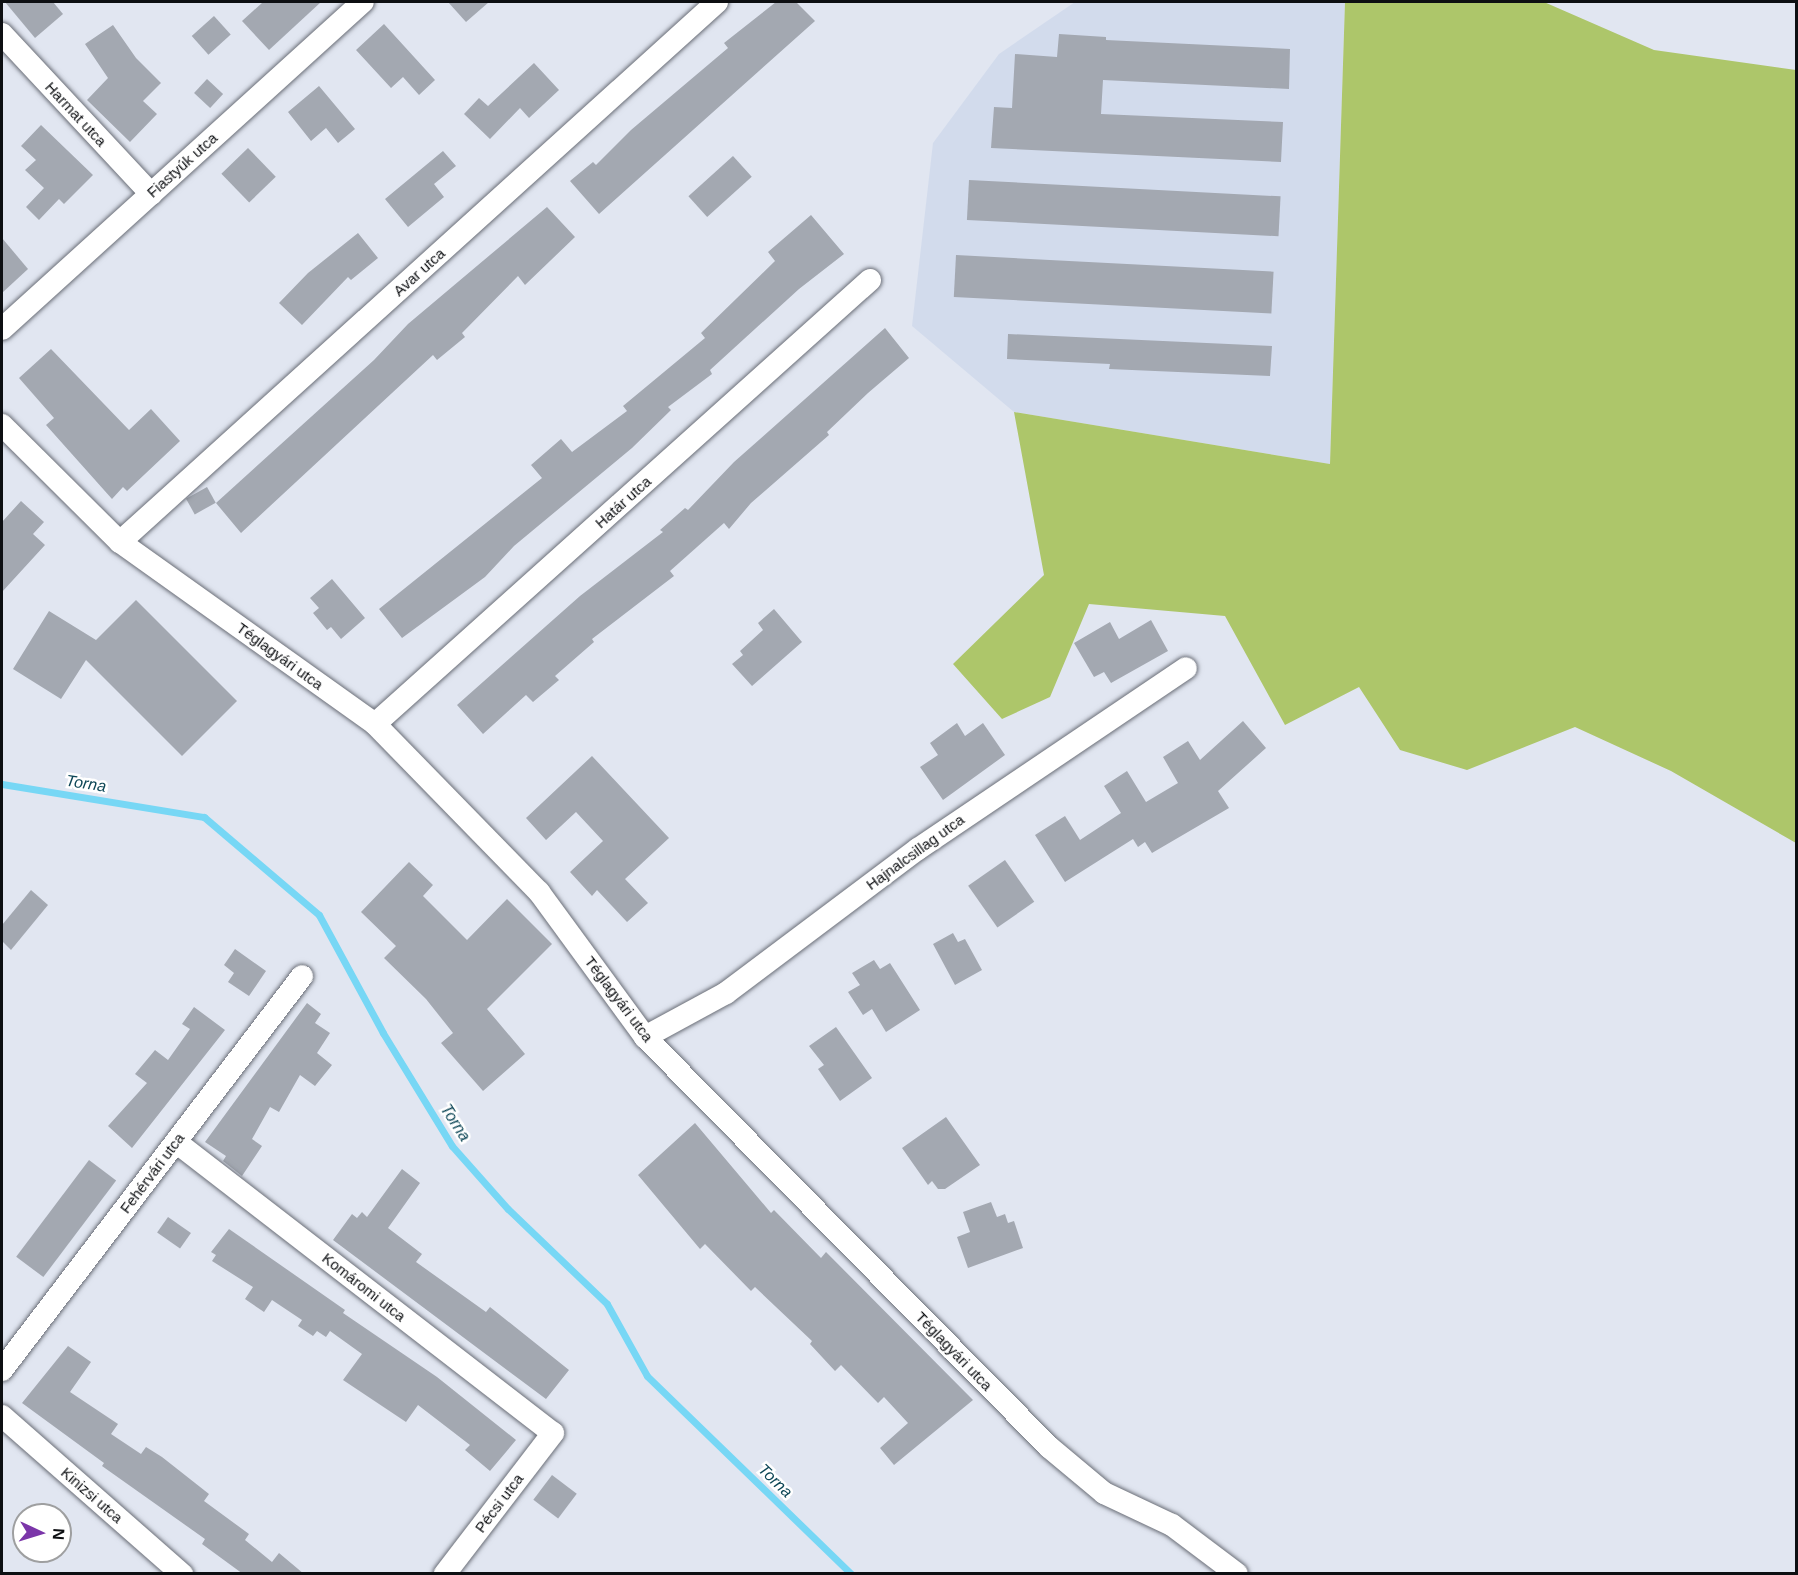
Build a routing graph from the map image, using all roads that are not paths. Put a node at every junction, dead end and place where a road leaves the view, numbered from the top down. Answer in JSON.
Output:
{"nodes":[{"id":1,"x":717,"y":2,"type":"edge"},
{"id":2,"x":356,"y":4,"type":"edge"},
{"id":3,"x":2,"y":34,"type":"edge"},
{"id":4,"x":152,"y":194,"type":"junction"},
{"id":5,"x":870,"y":280,"type":"dead end"},
{"id":6,"x":2,"y":329,"type":"edge"},
{"id":7,"x":2,"y":425,"type":"edge"},
{"id":8,"x":120,"y":542,"type":"junction"},
{"id":9,"x":1186,"y":668,"type":"dead end"},
{"id":10,"x":375,"y":724,"type":"junction"},
{"id":11,"x":302,"y":976,"type":"dead end"},
{"id":12,"x":645,"y":1037,"type":"junction"},
{"id":13,"x":176,"y":1142,"type":"junction"},
{"id":14,"x":2,"y":1370,"type":"edge"},
{"id":15,"x":2,"y":1416,"type":"edge"},
{"id":16,"x":552,"y":1433,"type":"joint"},
{"id":17,"x":182,"y":1574,"type":"edge"},
{"id":18,"x":445,"y":1574,"type":"edge"},
{"id":19,"x":1237,"y":1574,"type":"edge"}],
"edges":[{"from":1,"to":8,"type":"street","name":"Avar utca"},
{"from":2,"to":4,"type":"street","name":"Fiastyúk utca"},
{"from":3,"to":4,"type":"street","name":"Harmat utca"},
{"from":4,"to":6,"type":"street","name":"Fiastyúk utca"},
{"from":5,"to":10,"type":"street","name":"Határ utca"},
{"from":7,"to":8,"type":"street","name":"Téglagyári utca"},
{"from":8,"to":10,"type":"street","name":"Téglagyári utca"},
{"from":9,"to":12,"type":"street","name":"Hajnalcsillag utca"},
{"from":10,"to":12,"type":"street","name":"Téglagyári utca"},
{"from":11,"to":13,"type":"street","name":"Fehérvári utca"},
{"from":12,"to":19,"type":"street","name":"Téglagyári utca"},
{"from":13,"to":14,"type":"street","name":"Fehérvári utca"},
{"from":13,"to":16,"type":"street","name":"Komáromi utca"},
{"from":15,"to":17,"type":"street","name":"Kinizsi utca"},
{"from":16,"to":18,"type":"street","name":"Pécsi utca"}]}
